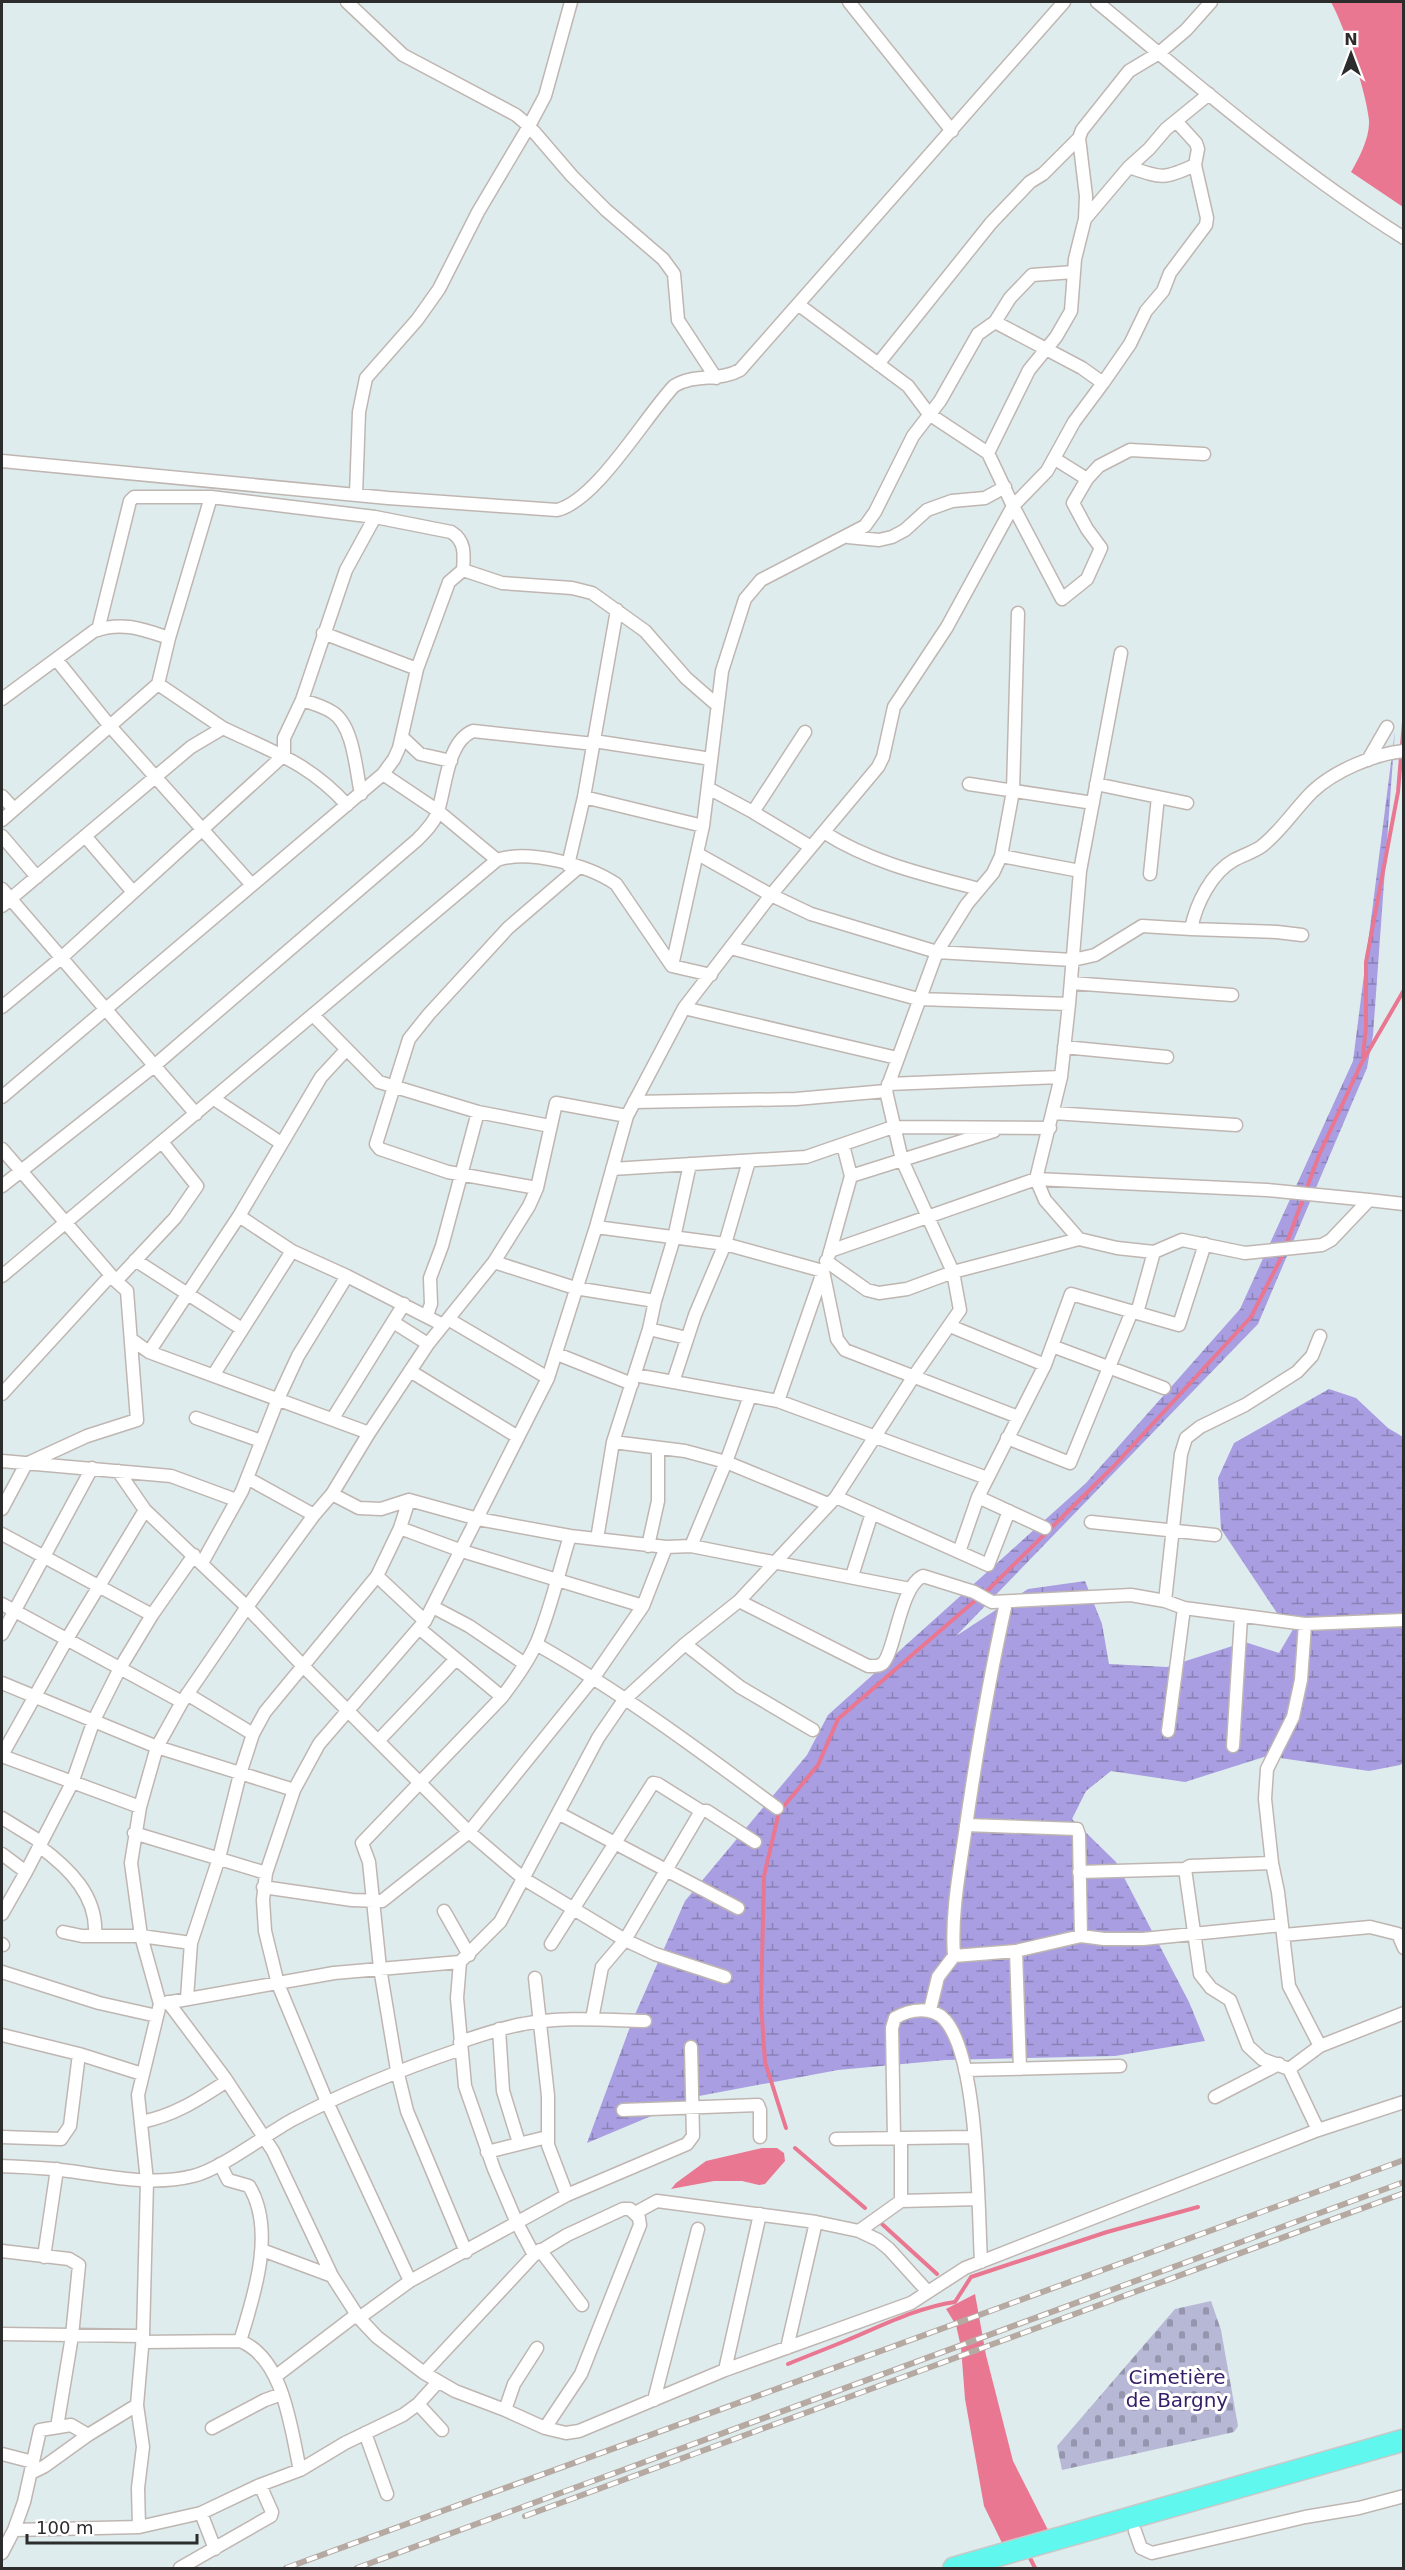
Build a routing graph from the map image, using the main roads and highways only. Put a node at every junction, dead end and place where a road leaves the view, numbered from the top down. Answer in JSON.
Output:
{"nodes":[{"id":1,"x":1404,"y":2440,"type":"edge"},
{"id":2,"x":1404,"y":2454,"type":"edge"},
{"id":3,"x":1046,"y":2549,"type":"junction"},
{"id":4,"x":1018,"y":2557,"type":"junction"},
{"id":5,"x":954,"y":2568,"type":"edge"},
{"id":6,"x":999,"y":2568,"type":"edge"}],
"edges":[{"from":1,"to":3,"type":"highway"},
{"from":2,"to":3,"type":"highway"},
{"from":3,"to":4,"type":"highway"},
{"from":4,"to":5,"type":"highway"},
{"from":4,"to":6,"type":"highway"}]}
